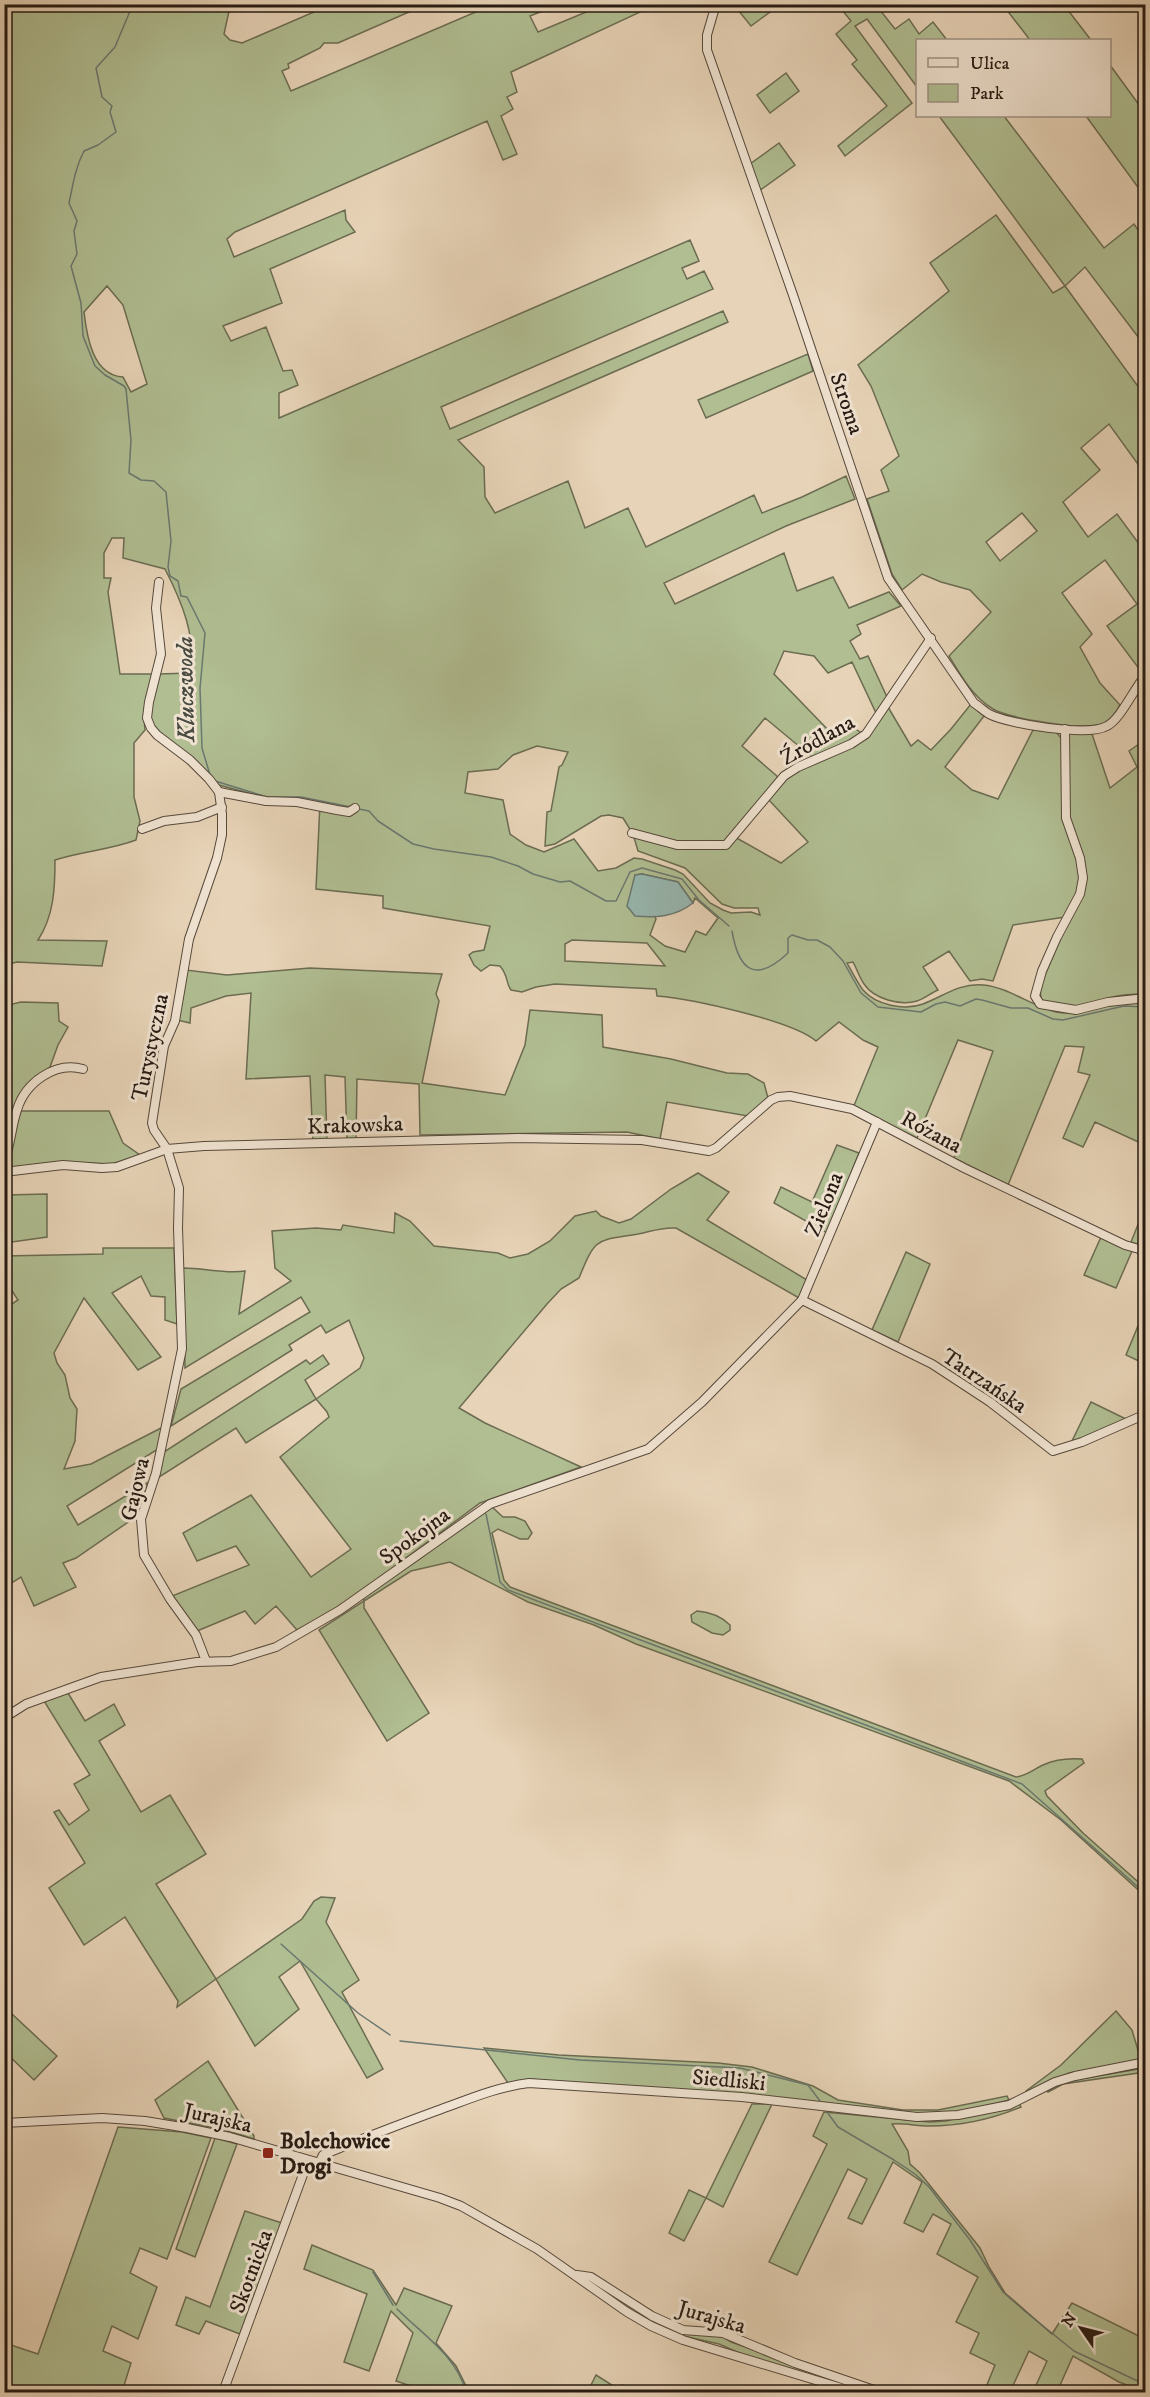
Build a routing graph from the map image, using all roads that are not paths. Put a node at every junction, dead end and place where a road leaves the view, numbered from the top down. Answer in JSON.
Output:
{"nodes":[{"id":1,"x":716,"y":4,"type":"edge"},
{"id":2,"x":159,"y":582,"type":"dead end"},
{"id":3,"x":931,"y":638,"type":"junction"},
{"id":4,"x":1146,"y":675,"type":"edge"},
{"id":5,"x":1065,"y":729,"type":"junction"},
{"id":6,"x":219,"y":792,"type":"junction"},
{"id":7,"x":222,"y":807,"type":"junction"},
{"id":8,"x":355,"y":808,"type":"dead end"},
{"id":9,"x":142,"y":829,"type":"dead end"},
{"id":10,"x":632,"y":833,"type":"dead end"},
{"id":11,"x":1146,"y":998,"type":"edge"},
{"id":12,"x":83,"y":1069,"type":"dead end"},
{"id":13,"x":877,"y":1122,"type":"junction"},
{"id":14,"x":167,"y":1149,"type":"junction"},
{"id":15,"x":709,"y":1151,"type":"joint"},
{"id":16,"x":4,"y":1161,"type":"edge"},
{"id":17,"x":4,"y":1172,"type":"edge"},
{"id":18,"x":1146,"y":1251,"type":"edge"},
{"id":19,"x":802,"y":1300,"type":"junction"},
{"id":20,"x":182,"y":1346,"type":"joint"},
{"id":21,"x":1146,"y":1414,"type":"edge"},
{"id":22,"x":206,"y":1661,"type":"junction"},
{"id":23,"x":4,"y":1718,"type":"edge"},
{"id":24,"x":1146,"y":2062,"type":"edge"},
{"id":25,"x":4,"y":2123,"type":"edge"},
{"id":26,"x":308,"y":2161,"type":"junction"},
{"id":27,"x":319,"y":2163,"type":"junction"},
{"id":28,"x":575,"y":2275,"type":"junction"},
{"id":29,"x":223,"y":2392,"type":"edge"},
{"id":30,"x":855,"y":2392,"type":"edge"},
{"id":31,"x":880,"y":2392,"type":"edge"}],
"edges":[{"from":1,"to":3,"type":"street","name":"Stroma"},
{"from":2,"to":6,"type":"street"},
{"from":3,"to":5,"type":"street","name":"Stroma"},
{"from":3,"to":10,"type":"street","name":"Źródlana"},
{"from":4,"to":5,"type":"street"},
{"from":5,"to":11,"type":"street"},
{"from":6,"to":7,"type":"street","name":"Turystyczna"},
{"from":6,"to":8,"type":"street"},
{"from":7,"to":9,"type":"street"},
{"from":7,"to":14,"type":"street","name":"Turystyczna"},
{"from":12,"to":16,"type":"street"},
{"from":13,"to":15,"type":"street","name":"Różana"},
{"from":13,"to":18,"type":"street","name":"Różana"},
{"from":13,"to":19,"type":"street","name":"Zielona"},
{"from":14,"to":15,"type":"street","name":"Krakowska"},
{"from":14,"to":17,"type":"street","name":"Krakowska"},
{"from":14,"to":20,"type":"street","name":"Turystyczna"},
{"from":19,"to":21,"type":"street","name":"Tatrzańska"},
{"from":19,"to":22,"type":"street","name":"Spokojna"},
{"from":20,"to":22,"type":"street","name":"Gajowa"},
{"from":22,"to":23,"type":"street","name":"Spokojna"},
{"from":24,"to":27,"type":"street","name":"Siedliski"},
{"from":25,"to":26,"type":"street","name":"Jurajska"},
{"from":26,"to":27,"type":"street","name":"Jurajska"},
{"from":26,"to":29,"type":"street","name":"Skotnicka"},
{"from":27,"to":28,"type":"street","name":"Jurajska"},
{"from":28,"to":30,"type":"street","name":"Jurajska"},
{"from":28,"to":31,"type":"street","name":"Jurajska"}]}
